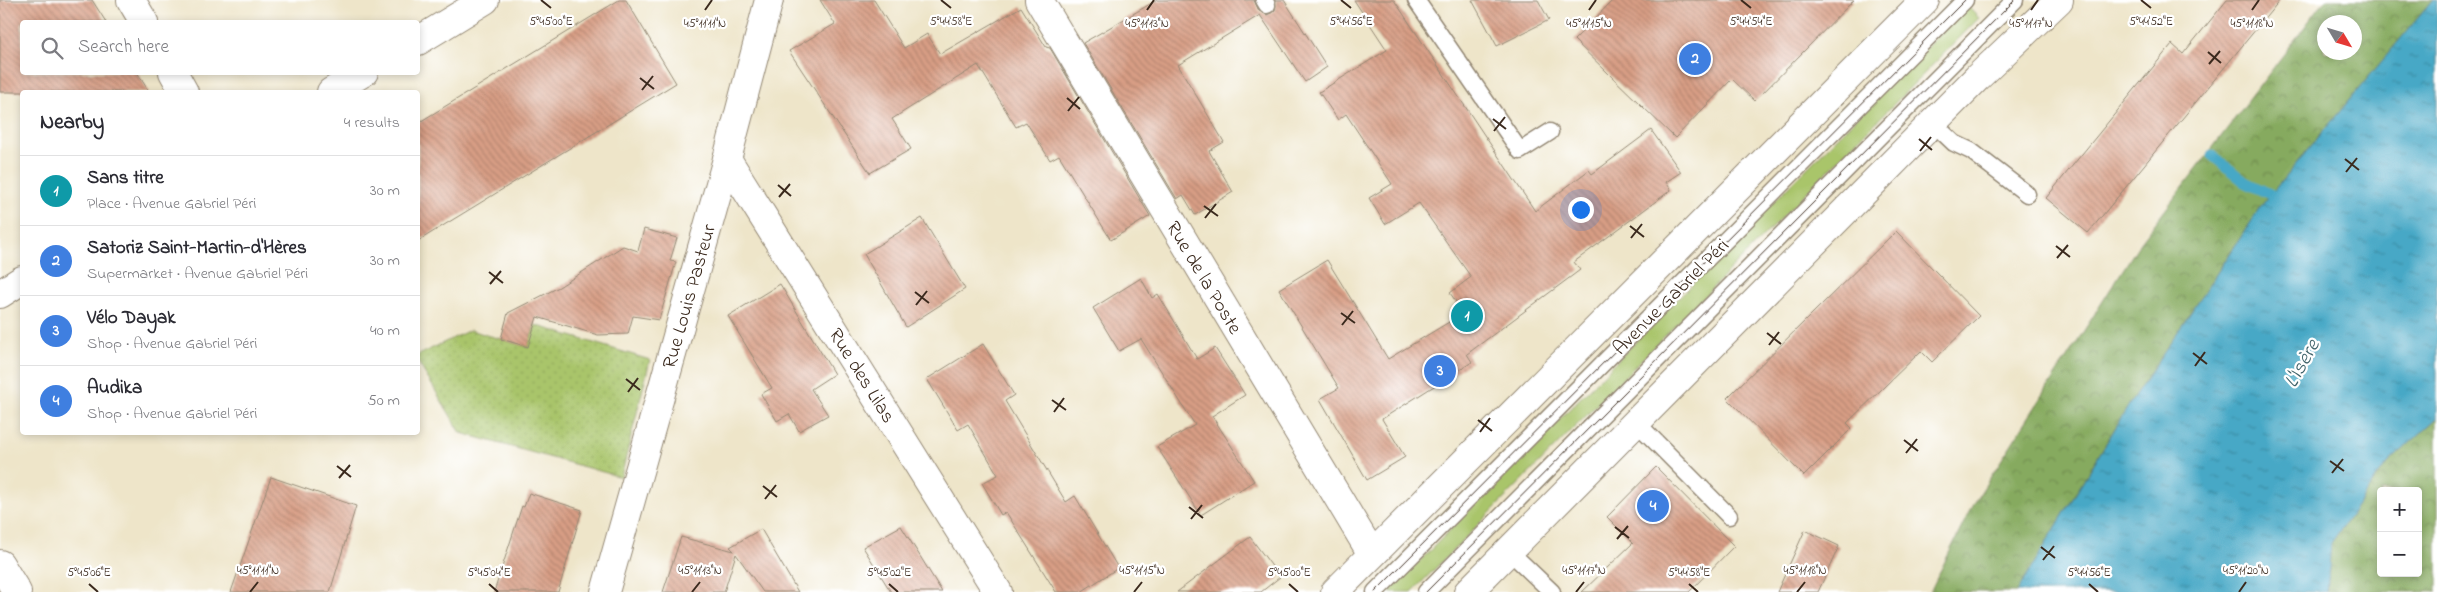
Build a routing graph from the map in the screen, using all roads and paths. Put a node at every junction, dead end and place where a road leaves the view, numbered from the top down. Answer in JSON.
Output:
{"nodes":[{"id":1,"x":131,"y":0,"type":"edge"},
{"id":2,"x":485,"y":0,"type":"edge"},
{"id":3,"x":769,"y":0,"type":"edge"},
{"id":4,"x":1040,"y":0,"type":"edge"},
{"id":5,"x":1416,"y":0,"type":"edge"},
{"id":6,"x":1925,"y":0,"type":"edge"},
{"id":7,"x":1965,"y":0,"type":"edge"},
{"id":8,"x":2015,"y":0,"type":"edge"},
{"id":9,"x":2059,"y":0,"type":"edge"},
{"id":10,"x":143,"y":20,"type":"edge"},
{"id":11,"x":420,"y":40,"type":"edge"},
{"id":12,"x":175,"y":75,"type":"edge"},
{"id":13,"x":359,"y":75,"type":"edge"},
{"id":14,"x":183,"y":90,"type":"edge"},
{"id":15,"x":334,"y":90,"type":"edge"},
{"id":16,"x":1933,"y":123,"type":"junction"},
{"id":17,"x":1550,"y":132,"type":"dead end"},
{"id":18,"x":727,"y":159,"type":"junction"},
{"id":19,"x":2026,"y":194,"type":"dead end"},
{"id":20,"x":20,"y":281,"type":"edge"},
{"id":21,"x":0,"y":294,"type":"edge"},
{"id":22,"x":1636,"y":422,"type":"junction"},
{"id":23,"x":1729,"y":516,"type":"dead end"},
{"id":24,"x":1508,"y":551,"type":"junction"},
{"id":25,"x":1372,"y":554,"type":"junction"},
{"id":26,"x":0,"y":564,"type":"edge"},
{"id":27,"x":17,"y":592,"type":"edge"},
{"id":28,"x":604,"y":592,"type":"edge"},
{"id":29,"x":998,"y":592,"type":"edge"},
{"id":30,"x":1335,"y":592,"type":"edge"},
{"id":31,"x":1375,"y":592,"type":"edge"},
{"id":32,"x":1426,"y":592,"type":"edge"},
{"id":33,"x":1468,"y":592,"type":"edge"},
{"id":34,"x":1552,"y":592,"type":"edge"}],
"edges":[{"from":1,"to":10,"type":"street"},
{"from":2,"to":11,"type":"street"},
{"from":3,"to":18,"type":"street","name":"Rue Louis Pasteur"},
{"from":4,"to":25,"type":"street","name":"Rue de la Poste"},
{"from":5,"to":17,"type":"lane"},
{"from":6,"to":25,"type":"street","name":"Avenue Gabriel Péri"},
{"from":7,"to":31,"type":"lane","name":"Avenue Gabriel Péri"},
{"from":8,"to":32,"type":"lane","name":"Avenue Gabriel Péri"},
{"from":9,"to":16,"type":"street"},
{"from":12,"to":14,"type":"street"},
{"from":13,"to":15,"type":"street"},
{"from":16,"to":19,"type":"lane"},
{"from":16,"to":22,"type":"street"},
{"from":18,"to":28,"type":"street","name":"Rue Louis Pasteur"},
{"from":18,"to":29,"type":"street","name":"Rue des Lilas"},
{"from":20,"to":21,"type":"street"},
{"from":22,"to":23,"type":"lane"},
{"from":22,"to":24,"type":"street"},
{"from":24,"to":33,"type":"street"},
{"from":24,"to":34,"type":"lane"},
{"from":25,"to":30,"type":"street","name":"Avenue Gabriel Péri"},
{"from":26,"to":27,"type":"street"}]}
